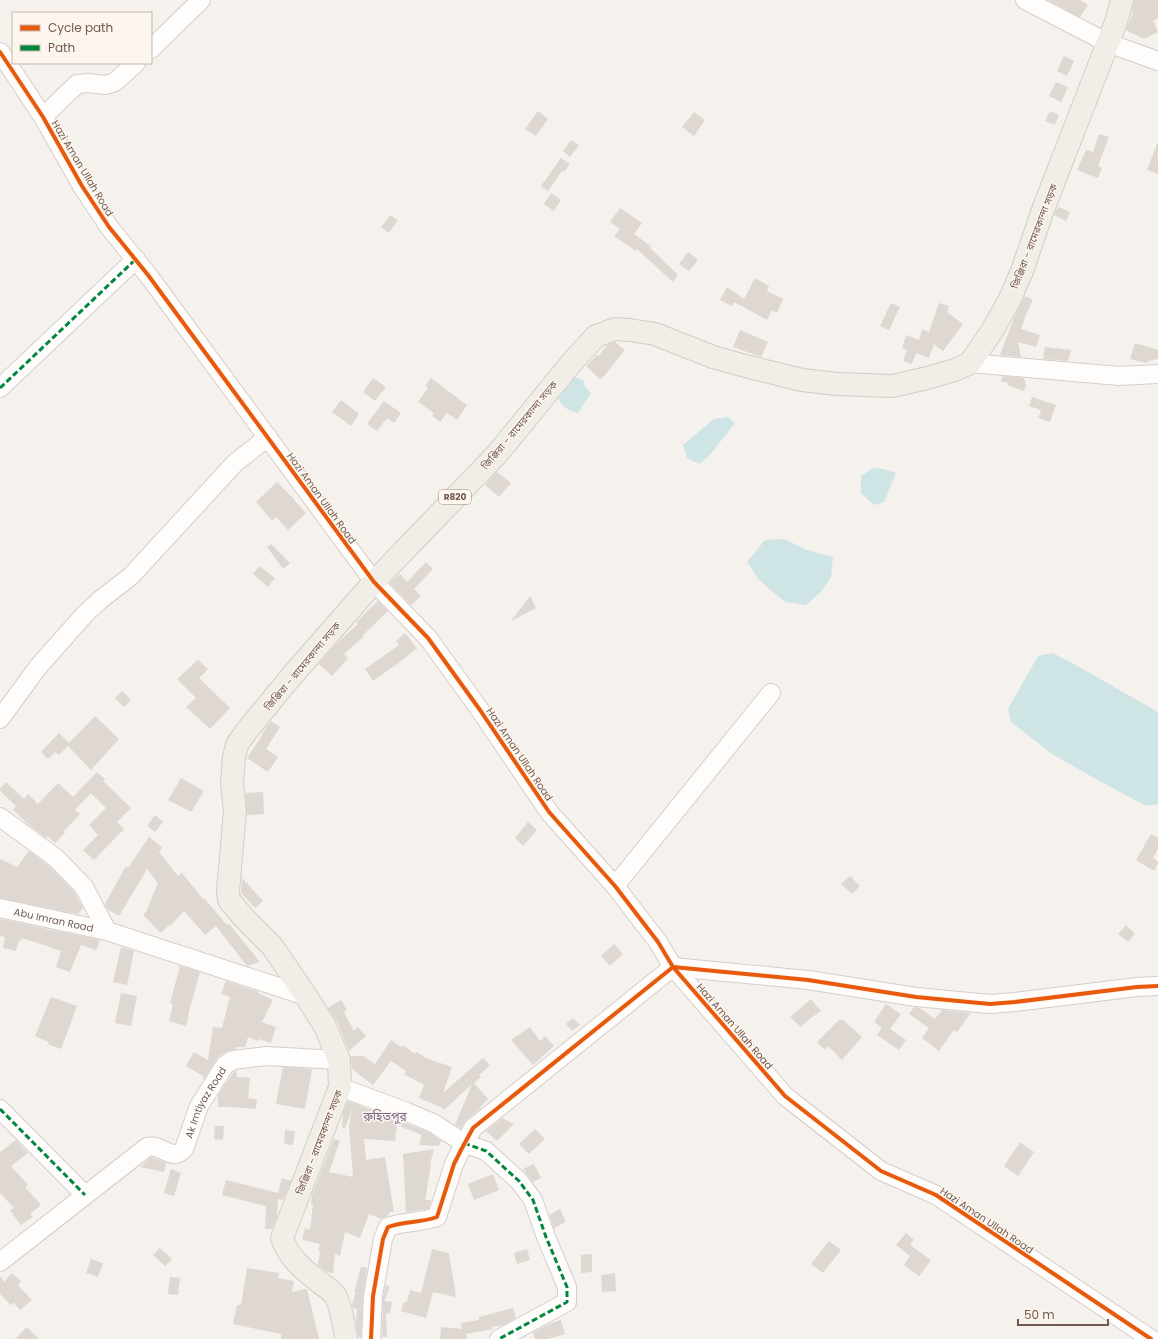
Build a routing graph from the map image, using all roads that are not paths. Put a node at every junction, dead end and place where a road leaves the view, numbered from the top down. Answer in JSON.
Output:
{"nodes":[{"id":1,"x":201,"y":0,"type":"edge"},
{"id":2,"x":1025,"y":0,"type":"edge"},
{"id":3,"x":1122,"y":0,"type":"edge"},
{"id":4,"x":1108,"y":43,"type":"junction"},
{"id":5,"x":152,"y":48,"type":"edge"},
{"id":6,"x":0,"y":52,"type":"edge"},
{"id":7,"x":1158,"y":60,"type":"edge"},
{"id":8,"x":135,"y":64,"type":"edge"},
{"id":9,"x":43,"y":117,"type":"junction"},
{"id":10,"x":136,"y":259,"type":"junction"},
{"id":11,"x":970,"y":362,"type":"junction"},
{"id":12,"x":1158,"y":374,"type":"edge"},
{"id":13,"x":0,"y":388,"type":"edge"},
{"id":14,"x":268,"y":438,"type":"junction"},
{"id":15,"x":374,"y":582,"type":"junction"},
{"id":16,"x":771,"y":693,"type":"dead end"},
{"id":17,"x":0,"y":719,"type":"edge"},
{"id":18,"x":0,"y":817,"type":"edge"},
{"id":19,"x":615,"y":886,"type":"junction"},
{"id":20,"x":0,"y":908,"type":"edge"},
{"id":21,"x":107,"y":931,"type":"junction"},
{"id":22,"x":673,"y":967,"type":"junction"},
{"id":23,"x":1158,"y":986,"type":"edge"},
{"id":24,"x":306,"y":996,"type":"junction"},
{"id":25,"x":339,"y":1060,"type":"junction"},
{"id":26,"x":340,"y":1087,"type":"junction"},
{"id":27,"x":0,"y":1110,"type":"edge"},
{"id":28,"x":464,"y":1143,"type":"junction"},
{"id":29,"x":85,"y":1195,"type":"junction"},
{"id":30,"x":0,"y":1262,"type":"edge"},
{"id":31,"x":346,"y":1339,"type":"edge"},
{"id":32,"x":371,"y":1339,"type":"edge"},
{"id":33,"x":499,"y":1339,"type":"edge"},
{"id":34,"x":1151,"y":1339,"type":"edge"}],
"edges":[{"from":1,"to":5,"type":"street"},
{"from":2,"to":4,"type":"street"},
{"from":3,"to":4,"type":"main road","name":"জিঞ্জিরা - রামেরকান্দা সড়ক","number":"R820"},
{"from":4,"to":7,"type":"street"},
{"from":4,"to":11,"type":"main road","name":"জিঞ্জিরা - রামেরকান্দা সড়ক","number":"R820"},
{"from":6,"to":9,"type":"street","name":"Hazi Aman Ullah Road"},
{"from":8,"to":9,"type":"street"},
{"from":9,"to":10,"type":"street","name":"Hazi Aman Ullah Road"},
{"from":10,"to":13,"type":"street"},
{"from":10,"to":14,"type":"street","name":"Hazi Aman Ullah Road"},
{"from":11,"to":12,"type":"street"},
{"from":11,"to":15,"type":"main road","name":"জিঞ্জিরা - রামেরকান্দা সড়ক","number":"R820"},
{"from":14,"to":15,"type":"street","name":"Hazi Aman Ullah Road"},
{"from":14,"to":17,"type":"street"},
{"from":15,"to":19,"type":"street","name":"Hazi Aman Ullah Road"},
{"from":15,"to":24,"type":"main road","name":"জিঞ্জিরা - রামেরকান্দা সড়ক","number":"R820"},
{"from":16,"to":19,"type":"street"},
{"from":18,"to":21,"type":"street"},
{"from":19,"to":22,"type":"street","name":"Hazi Aman Ullah Road"},
{"from":20,"to":21,"type":"street","name":"Abu Imran Road"},
{"from":21,"to":24,"type":"street","name":"Abu Imran Road"},
{"from":22,"to":23,"type":"street"},
{"from":22,"to":28,"type":"street"},
{"from":22,"to":34,"type":"street","name":"Hazi Aman Ullah Road"},
{"from":24,"to":25,"type":"main road","name":"জিঞ্জিরা - রামেরকান্দা সড়ক","number":"R820"},
{"from":25,"to":26,"type":"main road","name":"জিঞ্জিরা - রামেরকান্দা সড়ক","number":"R820"},
{"from":25,"to":29,"type":"street","name":"Ak Imtiyaz Road"},
{"from":26,"to":28,"type":"street"},
{"from":26,"to":31,"type":"main road","name":"জিঞ্জিরা - রামেরকান্দা সড়ক","number":"R820"},
{"from":27,"to":29,"type":"street"},
{"from":28,"to":32,"type":"street"},
{"from":28,"to":33,"type":"street"},
{"from":29,"to":30,"type":"street","name":"Ak Imtiyaz Road"}]}
